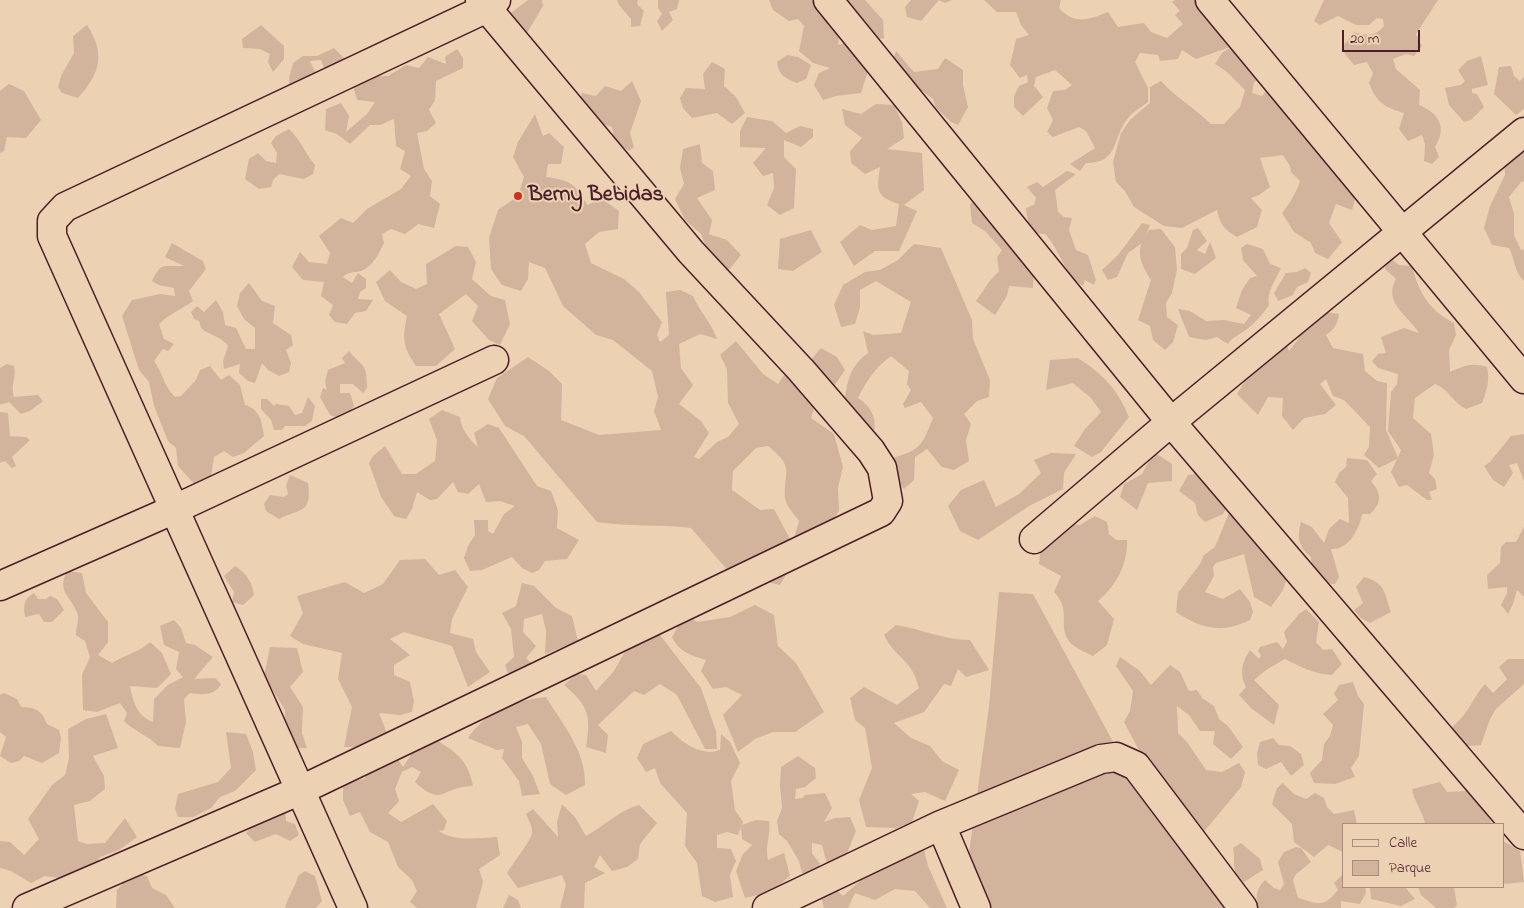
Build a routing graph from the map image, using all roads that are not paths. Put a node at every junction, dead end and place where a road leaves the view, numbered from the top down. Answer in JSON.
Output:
{"nodes":[{"id":1,"x":828,"y":0,"type":"edge"},
{"id":2,"x":1210,"y":0,"type":"edge"},
{"id":3,"x":488,"y":3,"type":"edge"},
{"id":4,"x":1524,"y":132,"type":"edge"},
{"id":5,"x":1401,"y":231,"type":"junction"},
{"id":6,"x":494,"y":360,"type":"dead end"},
{"id":7,"x":1524,"y":379,"type":"edge"},
{"id":8,"x":1171,"y":422,"type":"junction"},
{"id":9,"x":175,"y":509,"type":"junction"},
{"id":10,"x":1034,"y":539,"type":"dead end"},
{"id":11,"x":0,"y":586,"type":"edge"},
{"id":12,"x":301,"y":790,"type":"junction"},
{"id":13,"x":941,"y":825,"type":"junction"},
{"id":14,"x":1524,"y":835,"type":"edge"},
{"id":15,"x":27,"y":908,"type":"edge"},
{"id":16,"x":353,"y":908,"type":"edge"},
{"id":17,"x":767,"y":908,"type":"edge"},
{"id":18,"x":976,"y":908,"type":"edge"},
{"id":19,"x":1243,"y":908,"type":"edge"}],
"edges":[{"from":1,"to":8,"type":"street"},
{"from":2,"to":5,"type":"street"},
{"from":3,"to":9,"type":"street"},
{"from":3,"to":12,"type":"street"},
{"from":4,"to":5,"type":"street"},
{"from":5,"to":7,"type":"street"},
{"from":5,"to":8,"type":"street"},
{"from":6,"to":9,"type":"street"},
{"from":8,"to":10,"type":"street"},
{"from":8,"to":14,"type":"street"},
{"from":9,"to":11,"type":"street"},
{"from":9,"to":12,"type":"street"},
{"from":12,"to":15,"type":"street"},
{"from":12,"to":16,"type":"street"},
{"from":13,"to":17,"type":"street"},
{"from":13,"to":18,"type":"street"},
{"from":13,"to":19,"type":"street"}]}
